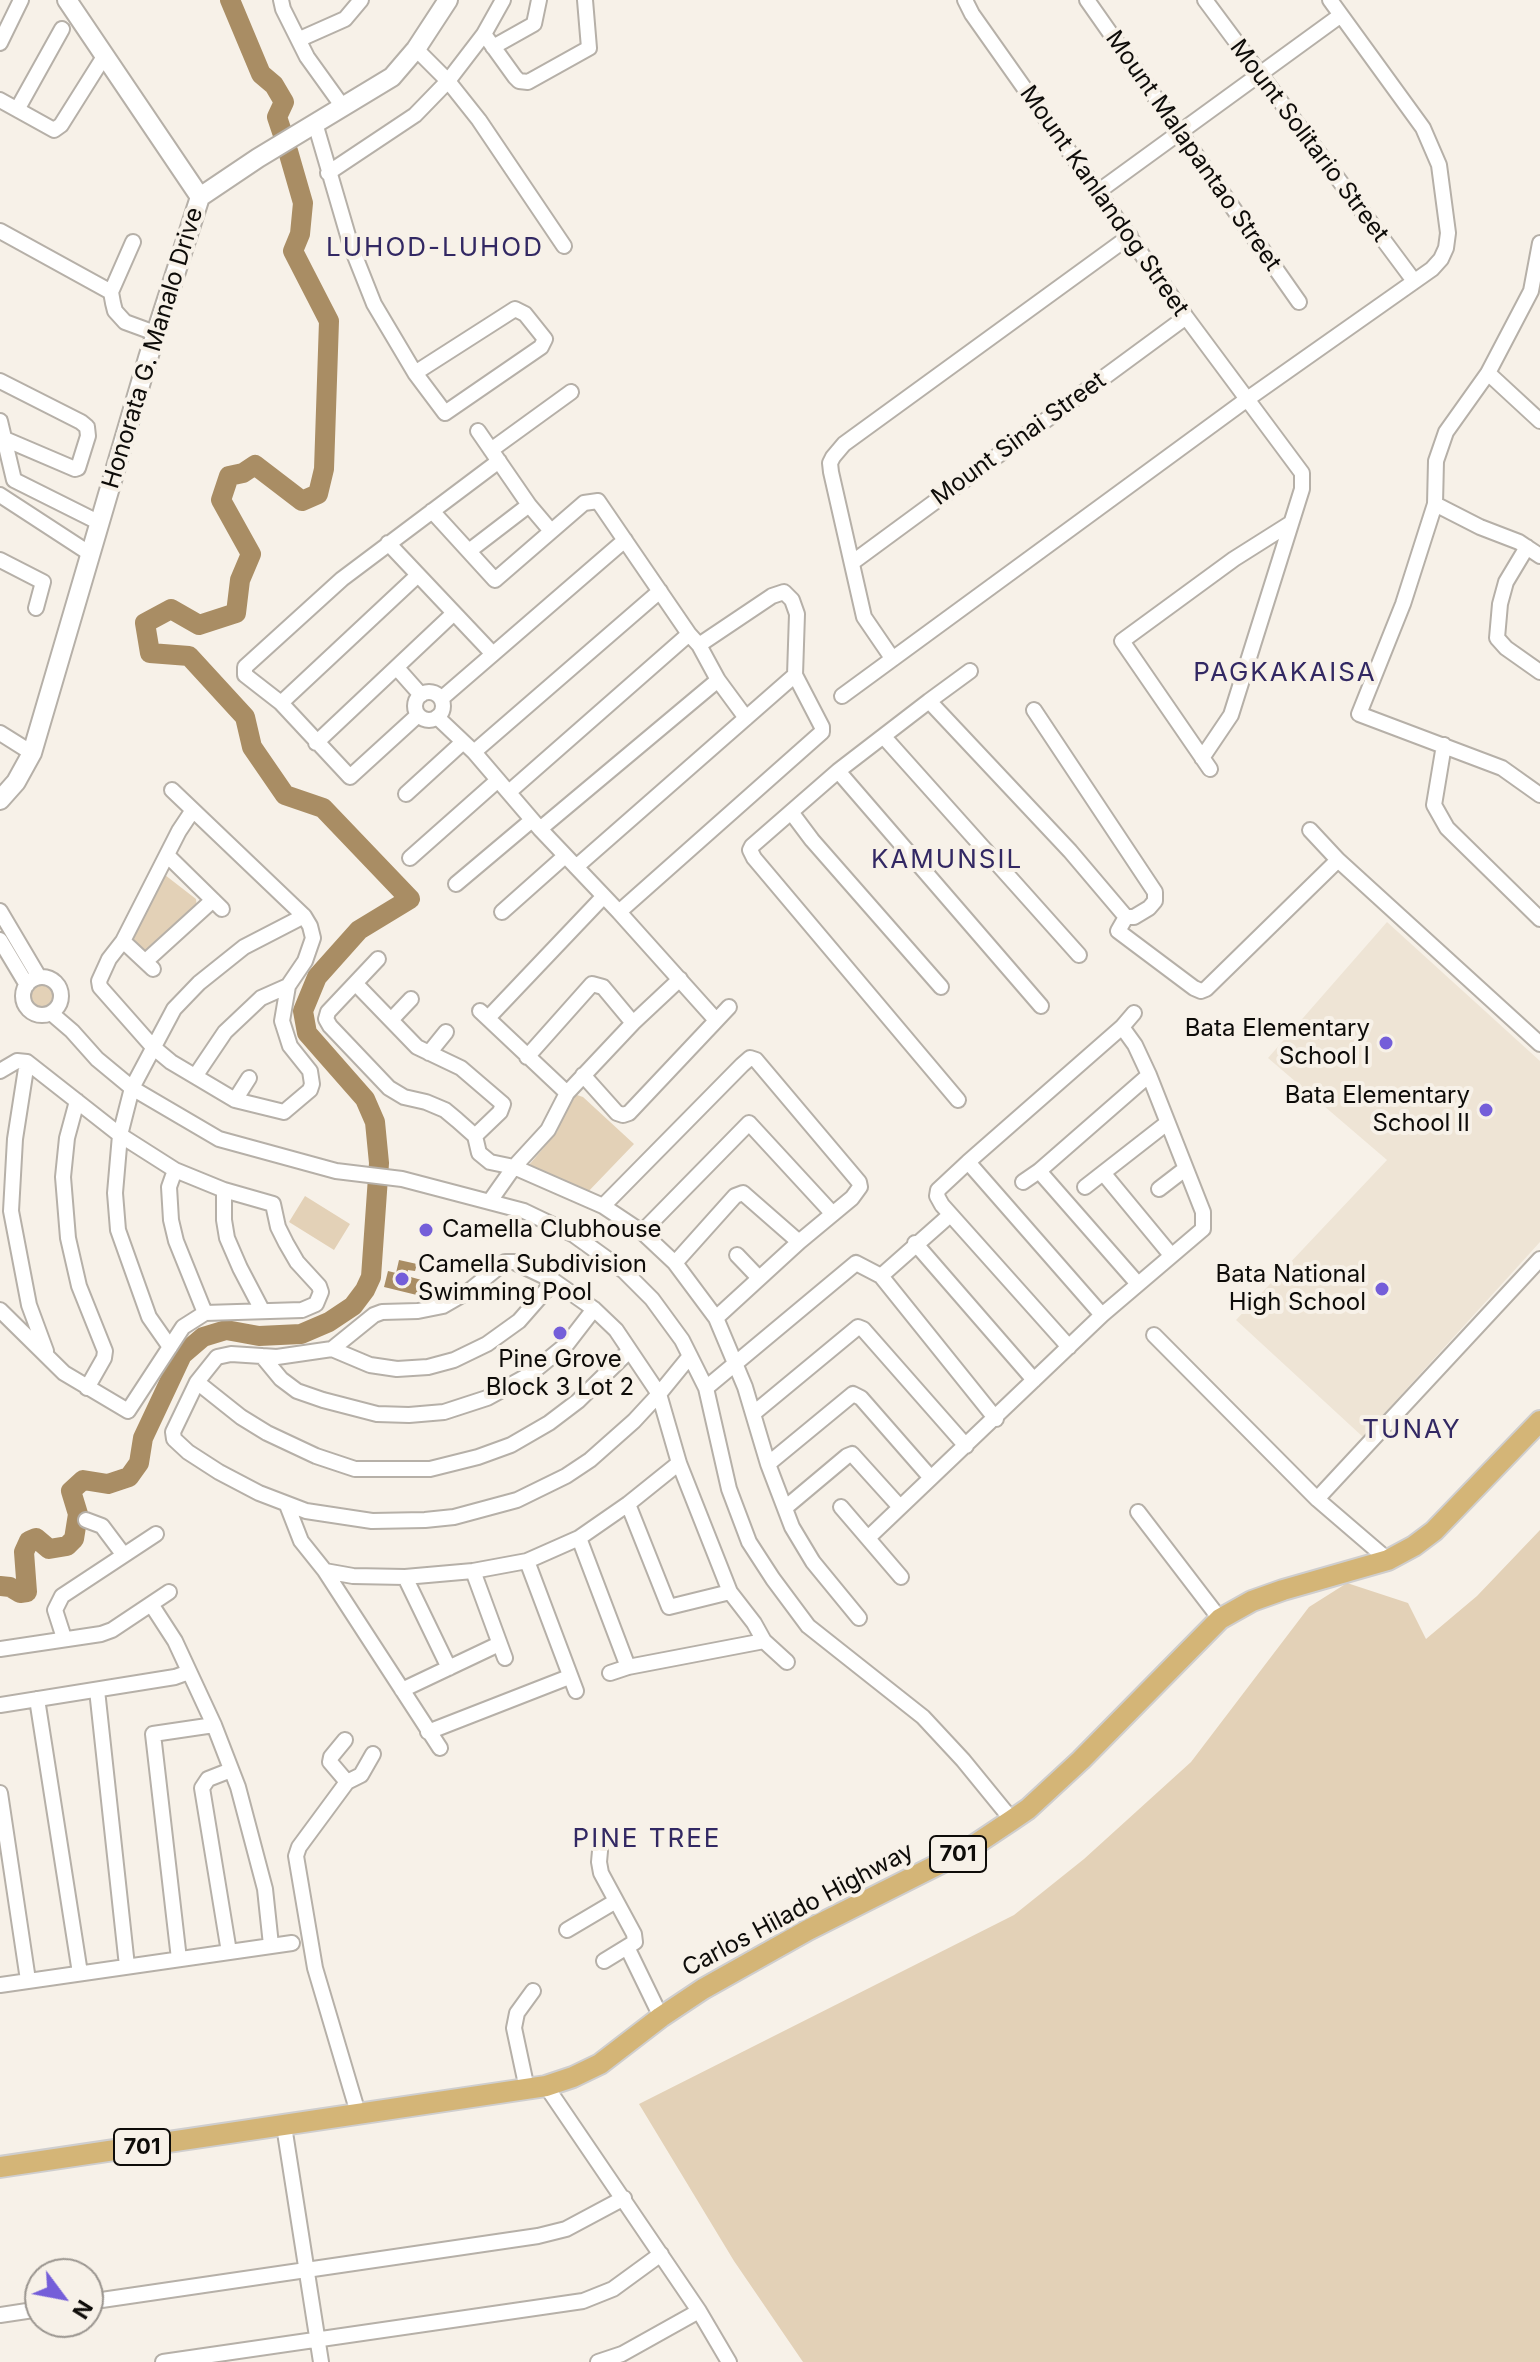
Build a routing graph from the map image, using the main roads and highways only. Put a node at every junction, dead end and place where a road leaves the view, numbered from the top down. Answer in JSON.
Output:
{"nodes":[{"id":1,"x":1540,"y":1421,"type":"edge"},
{"id":2,"x":0,"y":2167,"type":"edge"}],
"edges":[{"from":1,"to":2,"type":"main road","name":"Carlos Hilado Highway","number":"701"}]}
